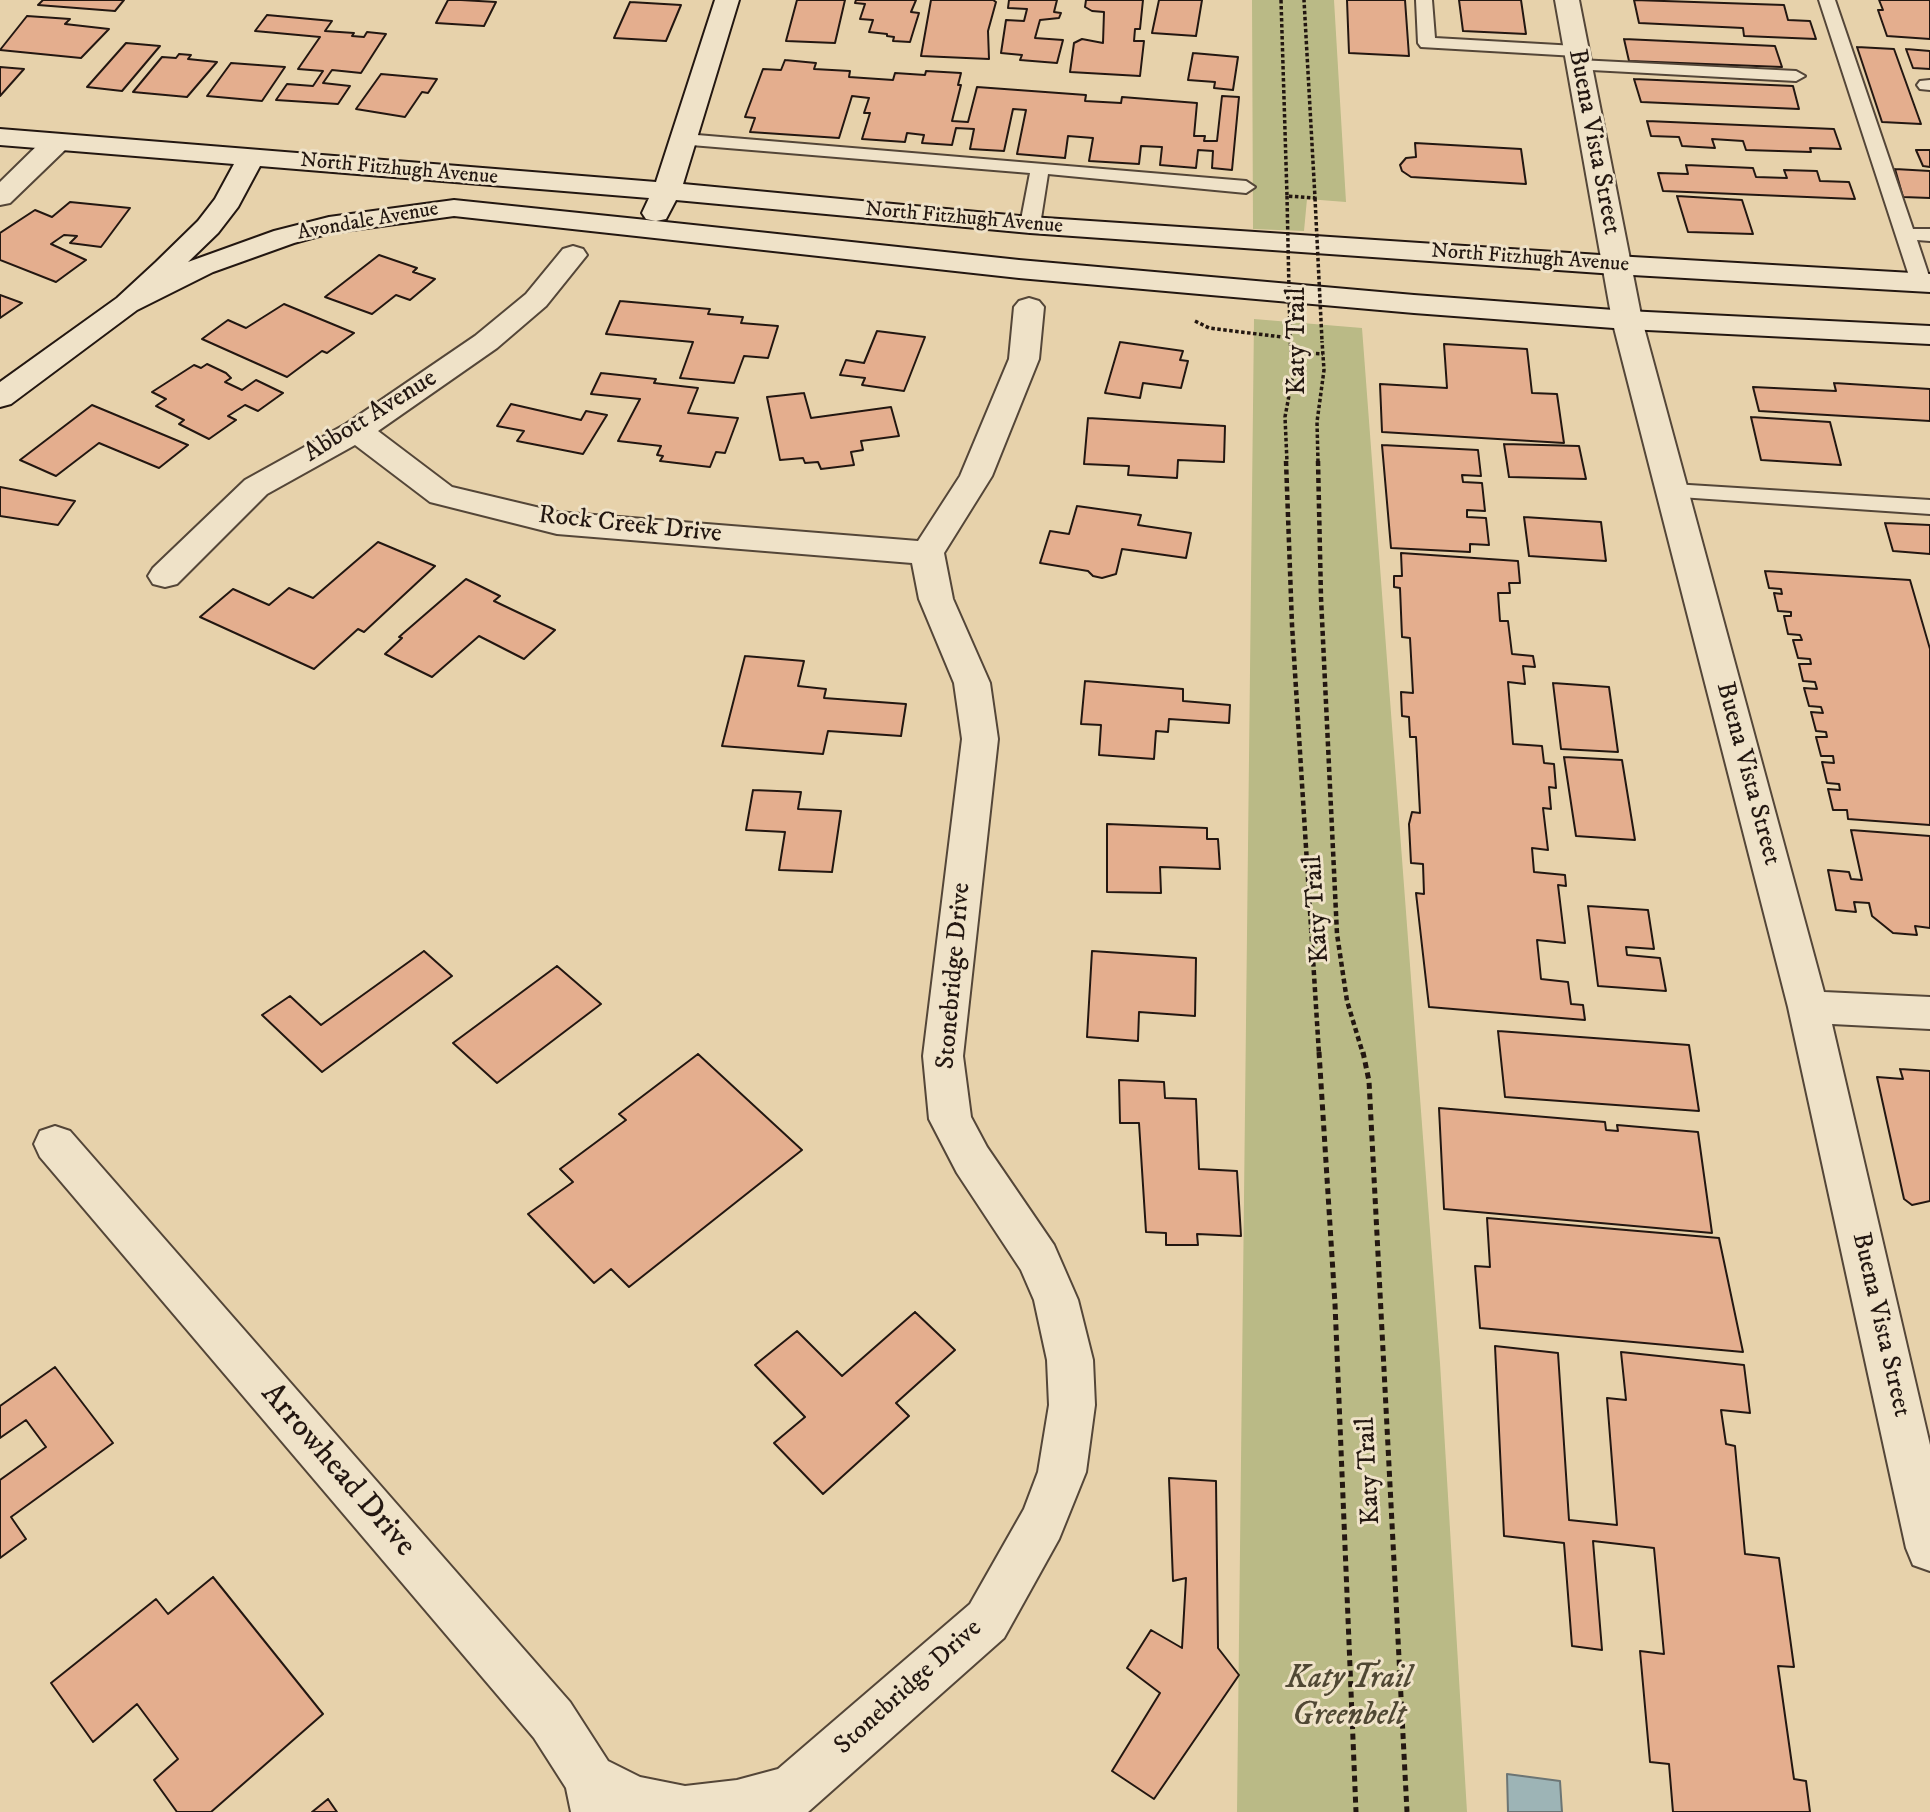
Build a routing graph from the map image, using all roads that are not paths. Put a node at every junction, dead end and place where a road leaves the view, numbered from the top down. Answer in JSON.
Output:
{"nodes":[{"id":1,"x":727,"y":0,"type":"edge"},
{"id":2,"x":1424,"y":0,"type":"edge"},
{"id":3,"x":1567,"y":0,"type":"edge"},
{"id":4,"x":1827,"y":0,"type":"edge"},
{"id":5,"x":1577,"y":58,"type":"junction"},
{"id":6,"x":1796,"y":76,"type":"dead end"},
{"id":7,"x":0,"y":137,"type":"edge"},
{"id":8,"x":685,"y":139,"type":"junction"},
{"id":9,"x":57,"y":142,"type":"junction"},
{"id":10,"x":251,"y":157,"type":"junction"},
{"id":11,"x":1040,"y":168,"type":"junction"},
{"id":12,"x":1247,"y":187,"type":"dead end"},
{"id":13,"x":666,"y":191,"type":"junction"},
{"id":14,"x":0,"y":197,"type":"edge"},
{"id":15,"x":454,"y":208,"type":"joint"},
{"id":16,"x":1030,"y":225,"type":"junction"},
{"id":17,"x":649,"y":227,"type":"junction"},
{"id":18,"x":1905,"y":234,"type":"junction"},
{"id":19,"x":1930,"y":235,"type":"edge"},
{"id":20,"x":573,"y":255,"type":"dead end"},
{"id":21,"x":1615,"y":265,"type":"junction"},
{"id":22,"x":1019,"y":269,"type":"junction"},
{"id":23,"x":1926,"y":282,"type":"edge"},
{"id":24,"x":127,"y":304,"type":"junction"},
{"id":25,"x":1029,"y":307,"type":"dead end"},
{"id":26,"x":1627,"y":320,"type":"junction"},
{"id":27,"x":1930,"y":335,"type":"edge"},
{"id":28,"x":0,"y":397,"type":"edge"},
{"id":29,"x":357,"y":431,"type":"junction"},
{"id":30,"x":1673,"y":491,"type":"junction"},
{"id":31,"x":1930,"y":507,"type":"edge"},
{"id":32,"x":926,"y":553,"type":"junction"},
{"id":33,"x":164,"y":576,"type":"dead end"},
{"id":34,"x":1808,"y":1007,"type":"junction"},
{"id":35,"x":1930,"y":1013,"type":"edge"},
{"id":36,"x":55,"y":1144,"type":"dead end"},
{"id":37,"x":1930,"y":1548,"type":"edge"},
{"id":38,"x":593,"y":1796,"type":"edge"},
{"id":39,"x":779,"y":1802,"type":"edge"}],
"edges":[{"from":1,"to":8,"type":"street"},
{"from":2,"to":5,"type":"lane"},
{"from":3,"to":5,"type":"street","name":"Buena Vista Street"},
{"from":4,"to":18,"type":"lane"},
{"from":5,"to":6,"type":"lane"},
{"from":5,"to":21,"type":"street","name":"Buena Vista Street"},
{"from":7,"to":9,"type":"street","name":"North Fitzhugh Avenue"},
{"from":8,"to":11,"type":"lane"},
{"from":8,"to":13,"type":"street"},
{"from":9,"to":10,"type":"street","name":"North Fitzhugh Avenue"},
{"from":9,"to":14,"type":"street"},
{"from":10,"to":13,"type":"street","name":"North Fitzhugh Avenue"},
{"from":10,"to":24,"type":"street","name":"Avondale Avenue"},
{"from":11,"to":12,"type":"lane"},
{"from":11,"to":16,"type":"lane"},
{"from":13,"to":16,"type":"street","name":"North Fitzhugh Avenue"},
{"from":13,"to":17,"type":"street"},
{"from":15,"to":17,"type":"street","name":"North Fitzhugh Avenue"},
{"from":15,"to":24,"type":"street","name":"Avondale Avenue"},
{"from":16,"to":21,"type":"street","name":"North Fitzhugh Avenue"},
{"from":16,"to":22,"type":"street"},
{"from":17,"to":22,"type":"street","name":"North Fitzhugh Avenue"},
{"from":18,"to":19,"type":"lane"},
{"from":18,"to":23,"type":"lane"},
{"from":20,"to":29,"type":"street","name":"Abbott Avenue"},
{"from":21,"to":23,"type":"street","name":"North Fitzhugh Avenue"},
{"from":21,"to":26,"type":"street","name":"Buena Vista Street"},
{"from":22,"to":26,"type":"street","name":"North Fitzhugh Avenue"},
{"from":24,"to":28,"type":"street","name":"Avondale Avenue"},
{"from":25,"to":32,"type":"street"},
{"from":26,"to":27,"type":"street","name":"North Fitzhugh Avenue"},
{"from":26,"to":30,"type":"street","name":"Buena Vista Street"},
{"from":29,"to":32,"type":"street","name":"Rock Creek Drive"},
{"from":29,"to":33,"type":"street","name":"Abbott Avenue"},
{"from":30,"to":31,"type":"lane"},
{"from":30,"to":34,"type":"street","name":"Buena Vista Street"},
{"from":32,"to":39,"type":"street","name":"Stonebridge Drive"},
{"from":34,"to":35,"type":"street"},
{"from":34,"to":37,"type":"street","name":"Buena Vista Street"},
{"from":36,"to":38,"type":"street","name":"Arrowhead Drive"},
{"from":38,"to":39,"type":"street","name":"Stonebridge Drive"}]}
